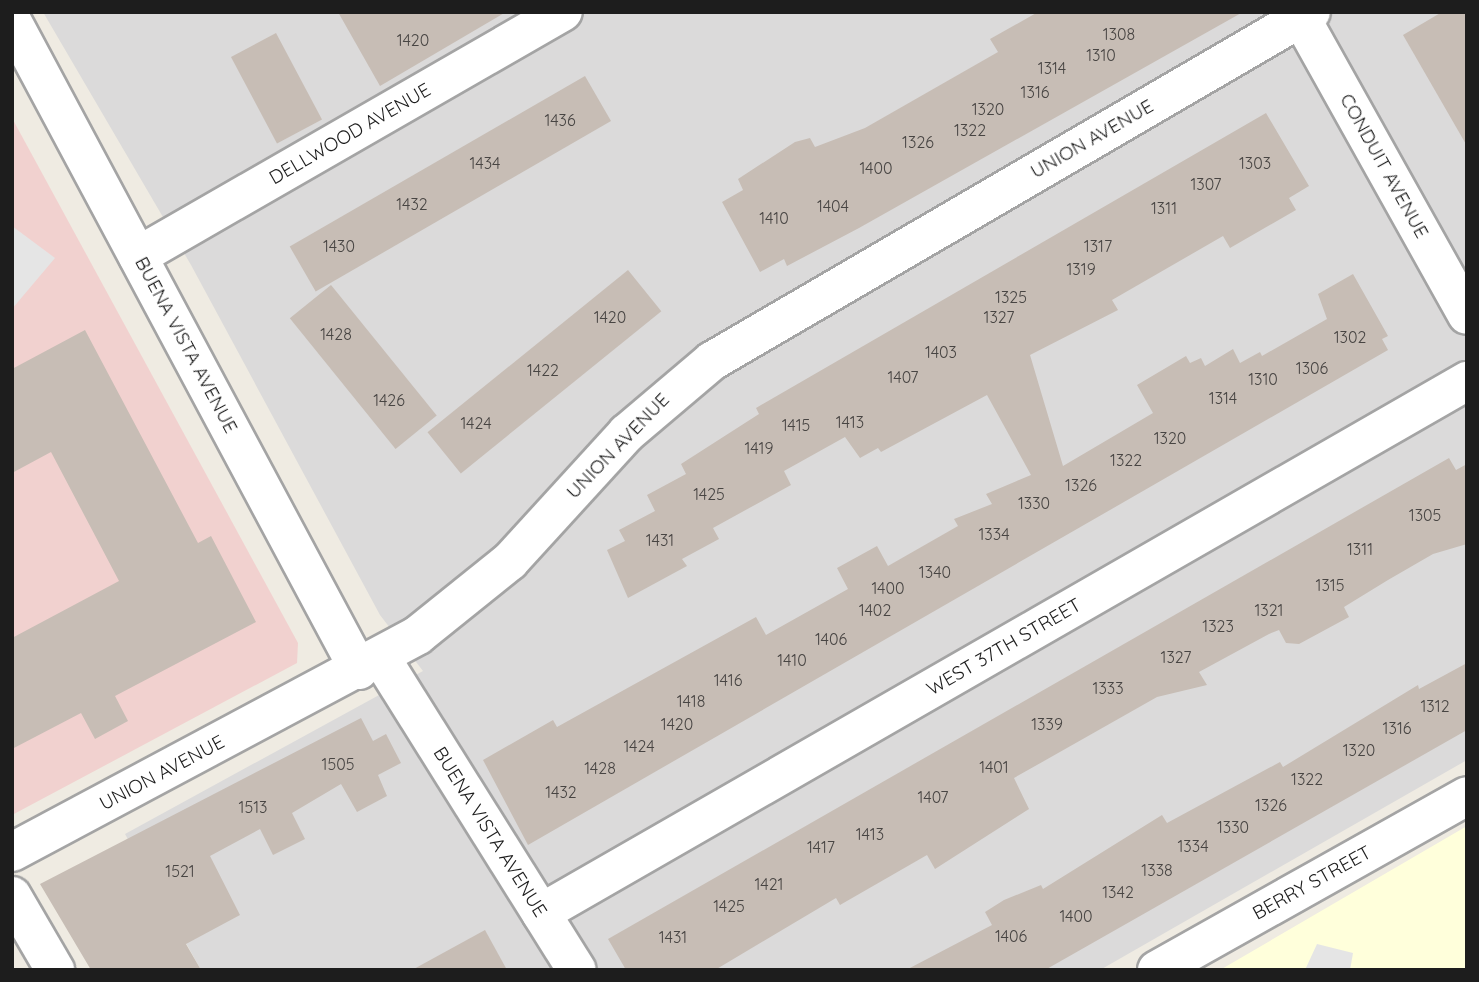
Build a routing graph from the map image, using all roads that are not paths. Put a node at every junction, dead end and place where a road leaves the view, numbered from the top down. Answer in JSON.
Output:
{"nodes":[{"id":1,"x":563,"y":12,"type":"edge"},
{"id":2,"x":1301,"y":14,"type":"edge"},
{"id":3,"x":12,"y":21,"type":"edge"},
{"id":4,"x":138,"y":256,"type":"junction"},
{"id":5,"x":1467,"y":315,"type":"edge"},
{"id":6,"x":1467,"y":381,"type":"edge"},
{"id":7,"x":370,"y":664,"type":"junction"},
{"id":8,"x":1467,"y":796,"type":"edge"},
{"id":9,"x":12,"y":852,"type":"edge"},
{"id":10,"x":12,"y":896,"type":"edge"},
{"id":11,"x":541,"y":913,"type":"junction"},
{"id":12,"x":55,"y":970,"type":"edge"},
{"id":13,"x":577,"y":970,"type":"edge"},
{"id":14,"x":1157,"y":970,"type":"edge"}],
"edges":[{"from":1,"to":4,"type":"street","name":"DELLWOOD AVENUE"},
{"from":2,"to":5,"type":"street","name":"CONDUIT AVENUE"},
{"from":2,"to":7,"type":"street","name":"UNION AVENUE"},
{"from":3,"to":4,"type":"street","name":"BUENA VISTA AVENUE"},
{"from":4,"to":7,"type":"street","name":"BUENA VISTA AVENUE"},
{"from":6,"to":11,"type":"street","name":"WEST 37TH STREET"},
{"from":7,"to":9,"type":"street","name":"UNION AVENUE"},
{"from":7,"to":11,"type":"street","name":"BUENA VISTA AVENUE"},
{"from":8,"to":14,"type":"street","name":"BERRY STREET"},
{"from":10,"to":12,"type":"street"},
{"from":11,"to":13,"type":"street","name":"BUENA VISTA AVENUE"}]}
